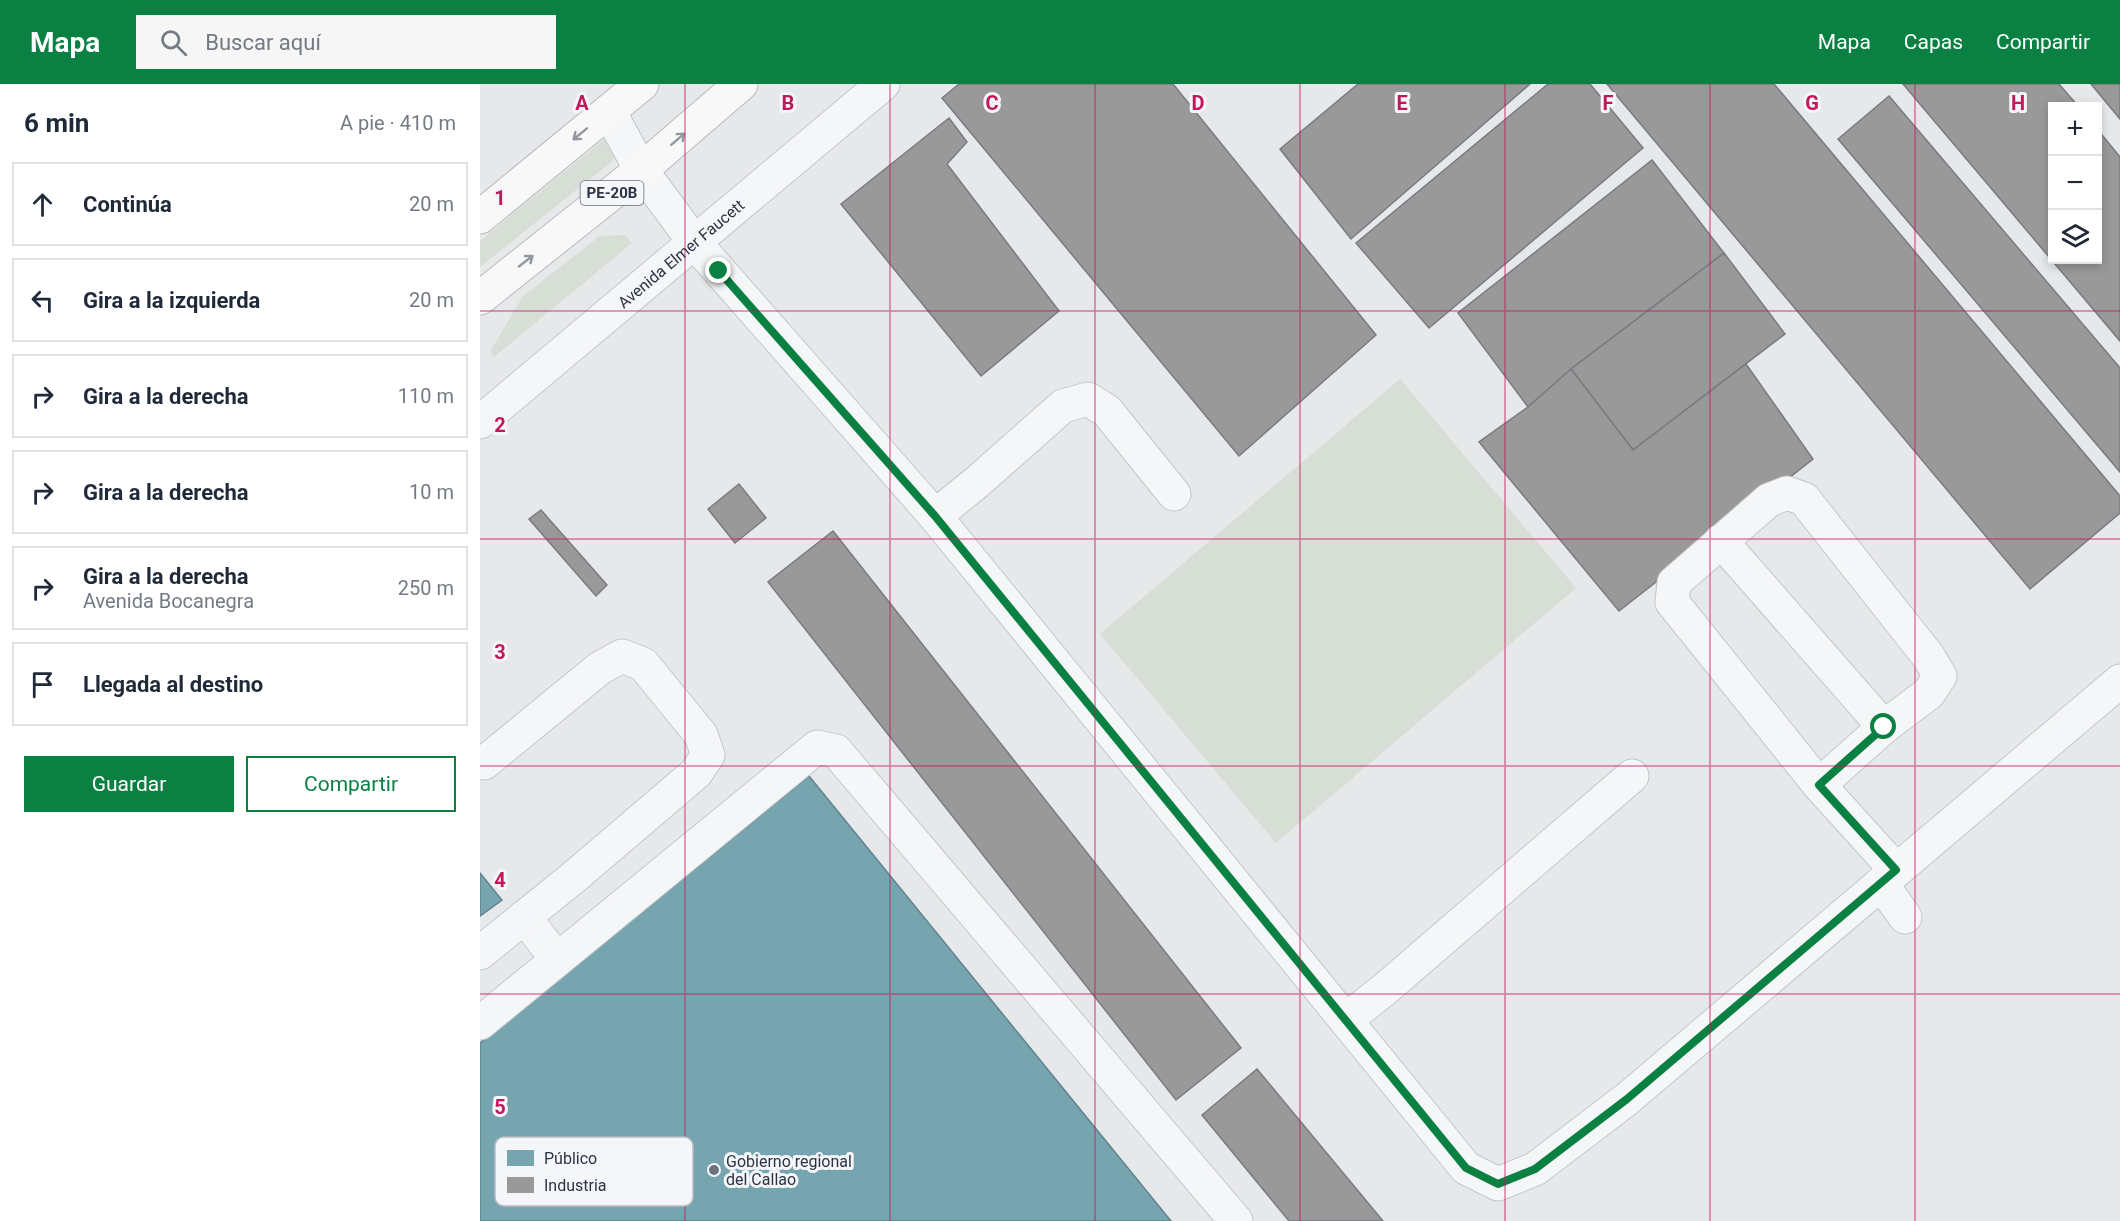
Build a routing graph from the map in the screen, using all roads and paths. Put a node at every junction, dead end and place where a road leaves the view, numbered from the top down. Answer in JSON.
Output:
{"nodes":[{"id":1,"x":642,"y":84,"type":"edge"},
{"id":2,"x":741,"y":84,"type":"edge"},
{"id":3,"x":883,"y":84,"type":"edge"},
{"id":4,"x":609,"y":111,"type":"junction"},
{"id":5,"x":641,"y":170,"type":"junction"},
{"id":6,"x":480,"y":217,"type":"edge"},
{"id":7,"x":695,"y":243,"type":"junction"},
{"id":8,"x":480,"y":298,"type":"edge"},
{"id":9,"x":480,"y":422,"type":"edge"},
{"id":10,"x":1173,"y":494,"type":"dead end"},
{"id":11,"x":935,"y":516,"type":"junction"},
{"id":12,"x":1721,"y":541,"type":"junction"},
{"id":13,"x":2120,"y":681,"type":"edge"},
{"id":14,"x":1884,"y":727,"type":"junction"},
{"id":15,"x":483,"y":763,"type":"dead end"},
{"id":16,"x":1632,"y":776,"type":"dead end"},
{"id":17,"x":1819,"y":785,"type":"junction"},
{"id":18,"x":1889,"y":877,"type":"junction"},
{"id":19,"x":524,"y":917,"type":"junction"},
{"id":20,"x":1905,"y":917,"type":"dead end"},
{"id":21,"x":480,"y":953,"type":"edge"},
{"id":22,"x":557,"y":959,"type":"junction"},
{"id":23,"x":1346,"y":1020,"type":"junction"},
{"id":24,"x":480,"y":1023,"type":"edge"},
{"id":25,"x":1236,"y":1221,"type":"edge"}],
"edges":[{"from":1,"to":4,"type":"highway"},
{"from":5,"to":2,"type":"highway","number":"PE-20B","one_way":true},
{"from":3,"to":7,"type":"lane","name":"Avenida Elmer Faucett"},
{"from":4,"to":5,"type":"lane"},
{"from":4,"to":6,"type":"highway","one_way":true},
{"from":5,"to":7,"type":"lane"},
{"from":8,"to":5,"type":"highway","number":"PE-20B","one_way":true},
{"from":7,"to":9,"type":"lane","name":"Avenida Elmer Faucett"},
{"from":7,"to":11,"type":"lane"},
{"from":10,"to":11,"type":"lane"},
{"from":11,"to":23,"type":"lane"},
{"from":12,"to":14,"type":"lane"},
{"from":12,"to":14,"type":"lane"},
{"from":12,"to":17,"type":"lane"},
{"from":13,"to":18,"type":"lane"},
{"from":14,"to":17,"type":"lane"},
{"from":15,"to":19,"type":"lane"},
{"from":16,"to":23,"type":"lane"},
{"from":17,"to":18,"type":"lane"},
{"from":18,"to":20,"type":"lane"},
{"from":18,"to":23,"type":"lane"},
{"from":19,"to":21,"type":"lane"},
{"from":19,"to":22,"type":"lane"},
{"from":22,"to":24,"type":"lane"},
{"from":22,"to":25,"type":"lane"}]}
